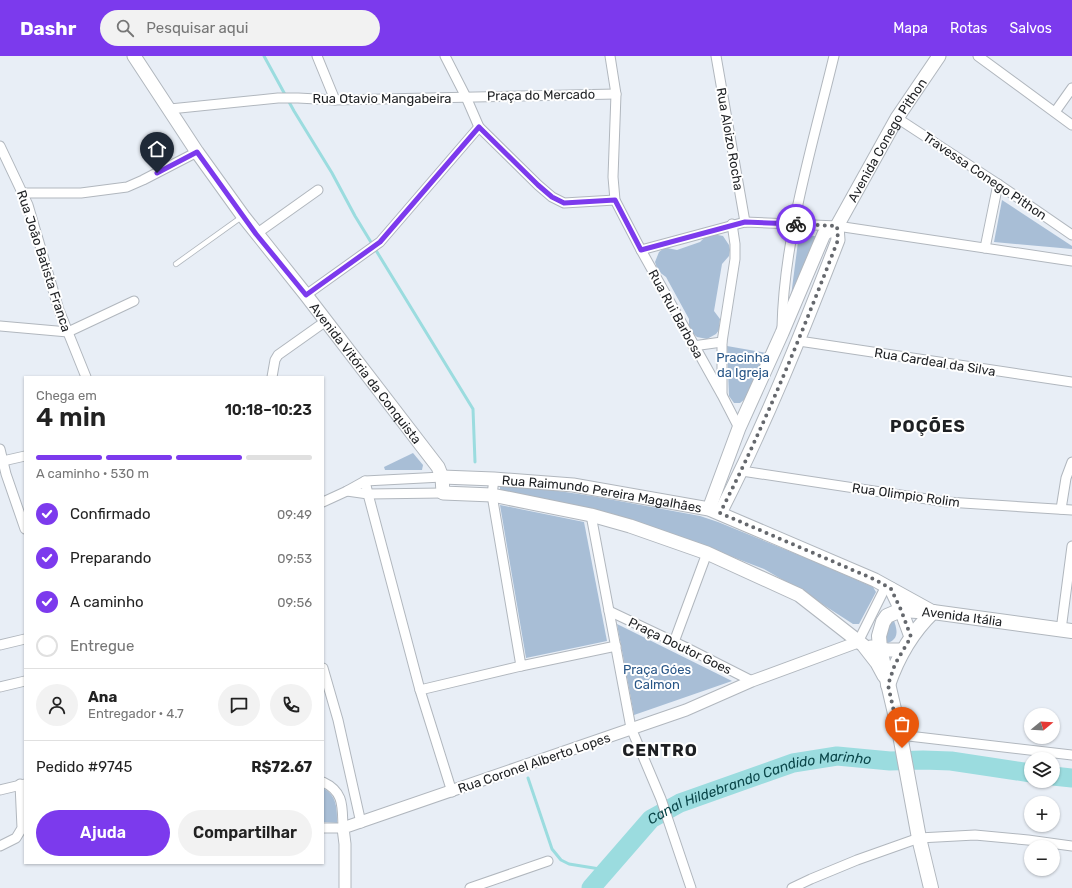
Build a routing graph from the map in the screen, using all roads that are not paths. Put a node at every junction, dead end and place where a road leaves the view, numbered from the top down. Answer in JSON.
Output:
{"nodes":[{"id":1,"x":134,"y":56,"type":"edge"},
{"id":2,"x":317,"y":56,"type":"edge"},
{"id":3,"x":445,"y":56,"type":"edge"},
{"id":4,"x":610,"y":56,"type":"edge"},
{"id":5,"x":716,"y":56,"type":"edge"},
{"id":6,"x":834,"y":56,"type":"edge"},
{"id":7,"x":940,"y":56,"type":"edge"},
{"id":8,"x":978,"y":56,"type":"edge"},
{"id":9,"x":1072,"y":88,"type":"edge"},
{"id":10,"x":616,"y":94,"type":"junction"},
{"id":11,"x":466,"y":97,"type":"junction"},
{"id":12,"x":335,"y":100,"type":"junction"},
{"id":13,"x":170,"y":109,"type":"junction"},
{"id":14,"x":1055,"y":112,"type":"junction"},
{"id":15,"x":897,"y":118,"type":"junction"},
{"id":16,"x":1072,"y":125,"type":"edge"},
{"id":17,"x":479,"y":127,"type":"junction"},
{"id":18,"x":0,"y":146,"type":"edge"},
{"id":19,"x":197,"y":152,"type":"junction"},
{"id":20,"x":998,"y":184,"type":"junction"},
{"id":21,"x":318,"y":190,"type":"dead end"},
{"id":22,"x":23,"y":193,"type":"junction"},
{"id":23,"x":615,"y":200,"type":"junction"},
{"id":24,"x":243,"y":216,"type":"junction"},
{"id":25,"x":745,"y":222,"type":"junction"},
{"id":26,"x":732,"y":224,"type":"junction"},
{"id":27,"x":794,"y":224,"type":"junction"},
{"id":28,"x":837,"y":226,"type":"junction"},
{"id":29,"x":256,"y":234,"type":"junction"},
{"id":30,"x":1072,"y":235,"type":"edge"},
{"id":31,"x":985,"y":248,"type":"junction"},
{"id":32,"x":641,"y":250,"type":"junction"},
{"id":33,"x":1072,"y":261,"type":"edge"},
{"id":34,"x":176,"y":264,"type":"dead end"},
{"id":35,"x":306,"y":295,"type":"junction"},
{"id":36,"x":134,"y":301,"type":"dead end"},
{"id":37,"x":326,"y":321,"type":"junction"},
{"id":38,"x":0,"y":326,"type":"edge"},
{"id":39,"x":68,"y":332,"type":"junction"},
{"id":40,"x":782,"y":333,"type":"junction"},
{"id":41,"x":798,"y":341,"type":"junction"},
{"id":42,"x":722,"y":342,"type":"junction"},
{"id":43,"x":693,"y":346,"type":"junction"},
{"id":44,"x":86,"y":376,"type":"edge"},
{"id":45,"x":272,"y":376,"type":"edge"},
{"id":46,"x":1072,"y":382,"type":"edge"},
{"id":47,"x":722,"y":395,"type":"junction"},
{"id":48,"x":739,"y":428,"type":"junction"},
{"id":49,"x":0,"y":449,"type":"edge"},
{"id":50,"x":24,"y":456,"type":"edge"},
{"id":51,"x":3,"y":462,"type":"junction"},
{"id":52,"x":1072,"y":462,"type":"edge"},
{"id":53,"x":742,"y":471,"type":"junction"},
{"id":54,"x":3,"y":475,"type":"edge"},
{"id":55,"x":442,"y":478,"type":"junction"},
{"id":56,"x":494,"y":479,"type":"junction"},
{"id":57,"x":365,"y":481,"type":"junction"},
{"id":58,"x":347,"y":492,"type":"junction"},
{"id":59,"x":443,"y":493,"type":"junction"},
{"id":60,"x":368,"y":494,"type":"junction"},
{"id":61,"x":492,"y":495,"type":"junction"},
{"id":62,"x":324,"y":502,"type":"edge"},
{"id":63,"x":1061,"y":509,"type":"junction"},
{"id":64,"x":1072,"y":510,"type":"edge"},
{"id":65,"x":714,"y":511,"type":"junction"},
{"id":66,"x":591,"y":515,"type":"junction"},
{"id":67,"x":24,"y":527,"type":"edge"},
{"id":68,"x":1072,"y":546,"type":"edge"},
{"id":69,"x":708,"y":554,"type":"junction"},
{"id":70,"x":889,"y":587,"type":"junction"},
{"id":71,"x":901,"y":610,"type":"junction"},
{"id":72,"x":609,"y":611,"type":"junction"},
{"id":73,"x":933,"y":612,"type":"junction"},
{"id":74,"x":1066,"y":630,"type":"edge"},
{"id":75,"x":911,"y":637,"type":"junction"},
{"id":76,"x":24,"y":639,"type":"edge"},
{"id":77,"x":674,"y":642,"type":"junction"},
{"id":78,"x":861,"y":644,"type":"junction"},
{"id":79,"x":0,"y":645,"type":"edge"},
{"id":80,"x":616,"y":646,"type":"junction"},
{"id":81,"x":880,"y":649,"type":"junction"},
{"id":82,"x":902,"y":650,"type":"junction"},
{"id":83,"x":521,"y":666,"type":"junction"},
{"id":84,"x":324,"y":671,"type":"edge"},
{"id":85,"x":24,"y":681,"type":"edge"},
{"id":86,"x":752,"y":681,"type":"junction"},
{"id":87,"x":888,"y":685,"type":"junction"},
{"id":88,"x":0,"y":687,"type":"edge"},
{"id":89,"x":420,"y":690,"type":"junction"},
{"id":90,"x":631,"y":728,"type":"junction"},
{"id":91,"x":901,"y":742,"type":"junction"},
{"id":92,"x":1072,"y":755,"type":"edge"},
{"id":93,"x":324,"y":783,"type":"edge"},
{"id":94,"x":23,"y":784,"type":"edge"},
{"id":95,"x":0,"y":790,"type":"edge"},
{"id":96,"x":452,"y":792,"type":"junction"},
{"id":97,"x":361,"y":823,"type":"junction"},
{"id":98,"x":324,"y":828,"type":"edge"},
{"id":99,"x":343,"y":828,"type":"junction"},
{"id":100,"x":919,"y":838,"type":"junction"},
{"id":101,"x":0,"y":846,"type":"edge"},
{"id":102,"x":1072,"y":846,"type":"edge"},
{"id":103,"x":548,"y":861,"type":"dead end"},
{"id":104,"x":687,"y":878,"type":"junction"},
{"id":105,"x":811,"y":879,"type":"junction"},
{"id":106,"x":345,"y":888,"type":"edge"},
{"id":107,"x":470,"y":888,"type":"edge"},
{"id":108,"x":684,"y":888,"type":"edge"},
{"id":109,"x":691,"y":888,"type":"edge"},
{"id":110,"x":792,"y":888,"type":"edge"},
{"id":111,"x":814,"y":888,"type":"edge"},
{"id":112,"x":931,"y":888,"type":"edge"}],
"edges":[{"from":1,"to":13,"type":"main road","name":"Avenida Vitória da Conquista"},
{"from":2,"to":12,"type":"street"},
{"from":3,"to":11,"type":"street"},
{"from":4,"to":10,"type":"street","name":"Rua Rui Barbosa"},
{"from":5,"to":25,"type":"street","name":"Rua Aloizo Rocha"},
{"from":6,"to":27,"type":"street"},
{"from":7,"to":15,"type":"main road","name":"Avenida Conego Pithon"},
{"from":8,"to":14,"type":"street"},
{"from":9,"to":14,"type":"street"},
{"from":10,"to":11,"type":"street","name":"Praça do Mercado"},
{"from":10,"to":23,"type":"street","name":"Rua Rui Barbosa"},
{"from":11,"to":12,"type":"street","name":"Rua Otavio Mangabeira"},
{"from":11,"to":17,"type":"street"},
{"from":12,"to":13,"type":"street","name":"Rua Otavio Mangabeira"},
{"from":13,"to":19,"type":"main road","name":"Avenida Vitória da Conquista"},
{"from":14,"to":16,"type":"street"},
{"from":15,"to":20,"type":"street","name":"Travessa Conego Pithon"},
{"from":15,"to":28,"type":"main road","name":"Avenida Conego Pithon"},
{"from":17,"to":23,"type":"street"},
{"from":17,"to":35,"type":"street"},
{"from":18,"to":22,"type":"street","name":"Rua João Batista Franca"},
{"from":19,"to":22,"type":"street"},
{"from":19,"to":24,"type":"main road","name":"Avenida Vitória da Conquista"},
{"from":20,"to":30,"type":"street","name":"Travessa Conego Pithon"},
{"from":20,"to":31,"type":"street"},
{"from":21,"to":29,"type":"street"},
{"from":22,"to":39,"type":"street","name":"Rua João Batista Franca"},
{"from":23,"to":32,"type":"street","name":"Rua Rui Barbosa"},
{"from":24,"to":29,"type":"main road","name":"Avenida Vitória da Conquista"},
{"from":24,"to":34,"type":"lane"},
{"from":25,"to":26,"type":"street"},
{"from":25,"to":27,"type":"street"},
{"from":26,"to":32,"type":"street"},
{"from":26,"to":42,"type":"street"},
{"from":27,"to":28,"type":"street"},
{"from":27,"to":40,"type":"street"},
{"from":28,"to":31,"type":"street"},
{"from":28,"to":40,"type":"main road","name":"Avenida Conego Pithon"},
{"from":28,"to":41,"type":"main road","name":"Avenida Conego Pithon"},
{"from":29,"to":35,"type":"main road","name":"Avenida Vitória da Conquista"},
{"from":31,"to":33,"type":"street"},
{"from":32,"to":43,"type":"street","name":"Rua Rui Barbosa"},
{"from":35,"to":37,"type":"main road","name":"Avenida Vitória da Conquista"},
{"from":36,"to":39,"type":"street"},
{"from":37,"to":45,"type":"street"},
{"from":37,"to":55,"type":"main road","name":"Avenida Vitória da Conquista"},
{"from":38,"to":39,"type":"street"},
{"from":39,"to":44,"type":"street","name":"Rua João Batista Franca"},
{"from":40,"to":48,"type":"main road","name":"Avenida Conego Pithon"},
{"from":41,"to":46,"type":"street","name":"Rua Cardeal da Silva"},
{"from":41,"to":53,"type":"main road","name":"Avenida Conego Pithon"},
{"from":42,"to":43,"type":"street"},
{"from":42,"to":47,"type":"street"},
{"from":43,"to":47,"type":"street","name":"Rua Rui Barbosa"},
{"from":47,"to":48,"type":"street","name":"Rua Rui Barbosa"},
{"from":48,"to":65,"type":"main road","name":"Avenida Conego Pithon"},
{"from":49,"to":51,"type":"street"},
{"from":50,"to":51,"type":"street"},
{"from":51,"to":54,"type":"street"},
{"from":52,"to":63,"type":"street"},
{"from":53,"to":63,"type":"street","name":"Rua Olimpio Rolim"},
{"from":53,"to":65,"type":"main road","name":"Avenida Conego Pithon"},
{"from":54,"to":67,"type":"street"},
{"from":55,"to":56,"type":"main road","name":"Rua Raimundo Pereira Magalhães"},
{"from":55,"to":57,"type":"street","name":"Rua Raimundo Pereira Magalhães"},
{"from":55,"to":59,"type":"main road"},
{"from":56,"to":61,"type":"street"},
{"from":56,"to":65,"type":"main road","name":"Rua Raimundo Pereira Magalhães"},
{"from":57,"to":58,"type":"street","name":"Rua Raimundo Pereira Magalhães"},
{"from":57,"to":60,"type":"street"},
{"from":58,"to":60,"type":"street","name":"Rua Raimundo Pereira Magalhães"},
{"from":58,"to":62,"type":"street","name":"Rua Raimundo Pereira Magalhães"},
{"from":59,"to":60,"type":"street","name":"Rua Raimundo Pereira Magalhães"},
{"from":59,"to":61,"type":"main road","name":"Rua Raimundo Pereira Magalhães"},
{"from":60,"to":89,"type":"street"},
{"from":61,"to":66,"type":"main road","name":"Rua Raimundo Pereira Magalhães"},
{"from":61,"to":83,"type":"street"},
{"from":63,"to":64,"type":"street","name":"Rua Olimpio Rolim"},
{"from":65,"to":70,"type":"main road","name":"Rua Raimundo Pereira Magalhães"},
{"from":66,"to":69,"type":"main road","name":"Rua Raimundo Pereira Magalhães"},
{"from":66,"to":72,"type":"street"},
{"from":68,"to":74,"type":"street"},
{"from":69,"to":77,"type":"street"},
{"from":69,"to":78,"type":"main road","name":"Rua Raimundo Pereira Magalhães"},
{"from":70,"to":71,"type":"main road"},
{"from":70,"to":73,"type":"main road","name":"Rua Raimundo Pereira Magalhães"},
{"from":70,"to":78,"type":"street"},
{"from":71,"to":73,"type":"main road","name":"Avenida Itália"},
{"from":71,"to":75,"type":"main road"},
{"from":71,"to":81,"type":"main road"},
{"from":72,"to":77,"type":"street","name":"Praça Doutor Goes"},
{"from":72,"to":80,"type":"street"},
{"from":73,"to":74,"type":"main road","name":"Avenida Itália"},
{"from":73,"to":75,"type":"main road"},
{"from":75,"to":82,"type":"main road"},
{"from":76,"to":79,"type":"street"},
{"from":77,"to":86,"type":"street","name":"Praça Doutor Goes"},
{"from":78,"to":81,"type":"main road"},
{"from":78,"to":86,"type":"street","name":"Rua Coronel Alberto Lopes"},
{"from":78,"to":87,"type":"main road"},
{"from":80,"to":83,"type":"street"},
{"from":80,"to":90,"type":"street"},
{"from":81,"to":82,"type":"main road"},
{"from":81,"to":87,"type":"main road"},
{"from":82,"to":87,"type":"main road"},
{"from":83,"to":89,"type":"street"},
{"from":84,"to":97,"type":"street"},
{"from":85,"to":88,"type":"street"},
{"from":86,"to":90,"type":"street","name":"Rua Coronel Alberto Lopes"},
{"from":87,"to":91,"type":"main road"},
{"from":89,"to":96,"type":"street"},
{"from":90,"to":96,"type":"street","name":"Rua Coronel Alberto Lopes"},
{"from":90,"to":104,"type":"street"},
{"from":91,"to":92,"type":"street"},
{"from":91,"to":100,"type":"main road"},
{"from":93,"to":99,"type":"street"},
{"from":94,"to":95,"type":"street"},
{"from":94,"to":101,"type":"street"},
{"from":96,"to":97,"type":"street","name":"Rua Coronel Alberto Lopes"},
{"from":97,"to":99,"type":"street","name":"Rua Coronel Alberto Lopes"},
{"from":98,"to":99,"type":"street"},
{"from":99,"to":106,"type":"street"},
{"from":100,"to":102,"type":"street"},
{"from":100,"to":105,"type":"street"},
{"from":100,"to":112,"type":"main road"},
{"from":103,"to":107,"type":"street"},
{"from":104,"to":108,"type":"street"},
{"from":104,"to":109,"type":"street"},
{"from":105,"to":110,"type":"street"},
{"from":105,"to":111,"type":"street"}]}
